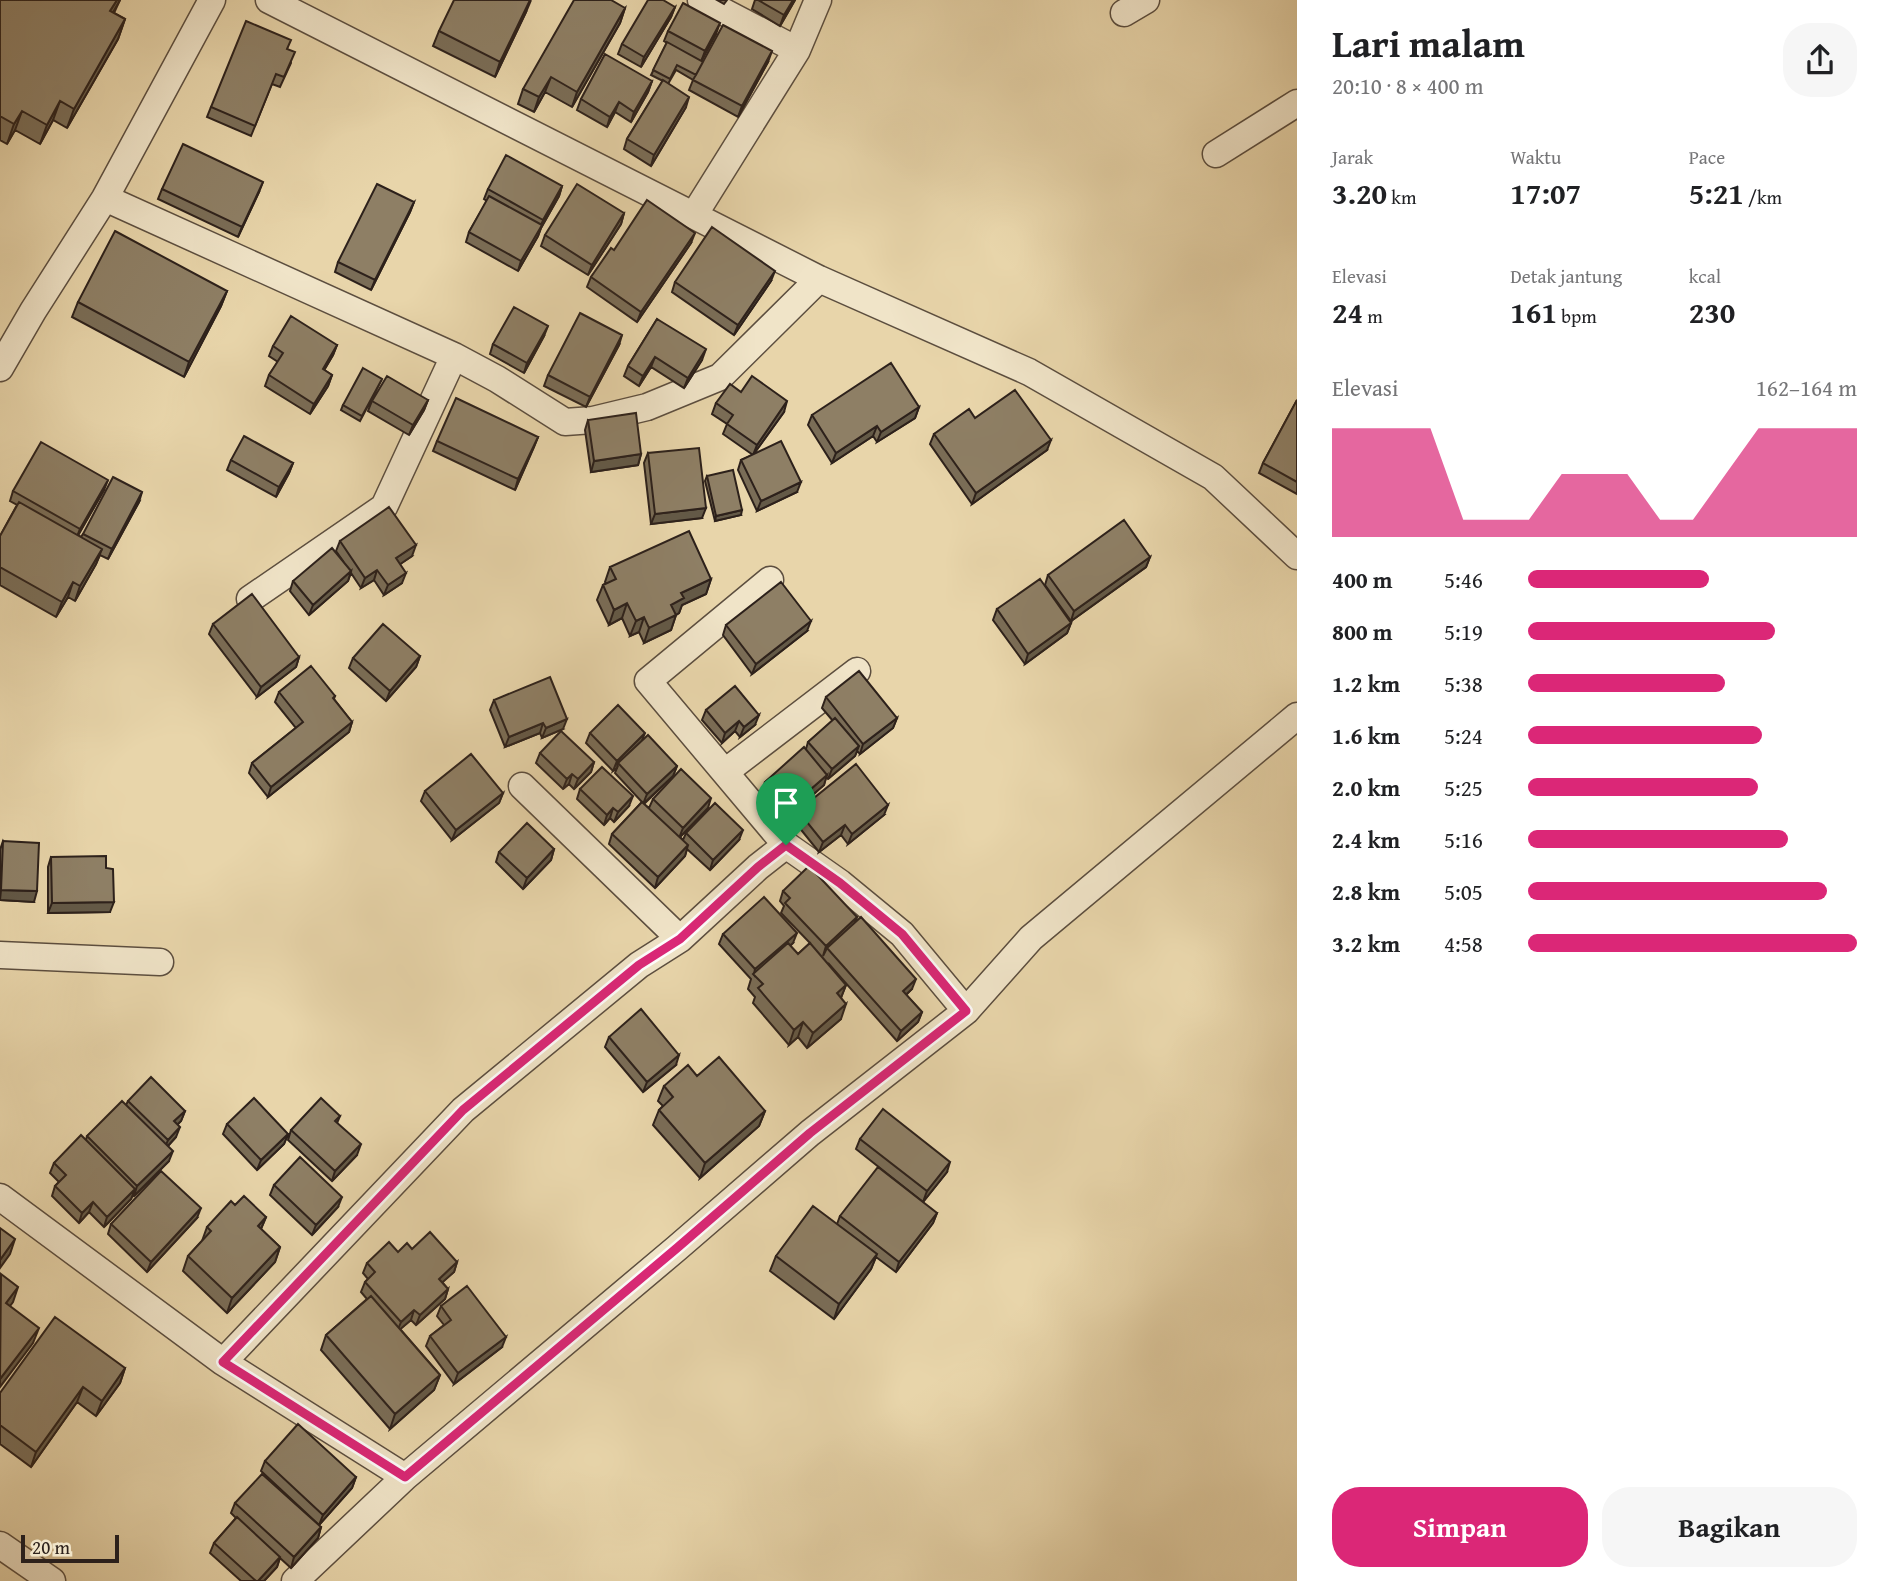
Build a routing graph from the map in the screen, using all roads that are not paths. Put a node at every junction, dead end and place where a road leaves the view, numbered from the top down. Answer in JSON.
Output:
{"nodes":[{"id":1,"x":212,"y":0,"type":"edge"},
{"id":2,"x":269,"y":0,"type":"edge"},
{"id":3,"x":701,"y":0,"type":"edge"},
{"id":4,"x":818,"y":0,"type":"edge"},
{"id":5,"x":797,"y":50,"type":"junction"},
{"id":6,"x":1297,"y":103,"type":"edge"},
{"id":7,"x":1216,"y":154,"type":"dead end"},
{"id":8,"x":105,"y":198,"type":"junction"},
{"id":9,"x":694,"y":215,"type":"junction"},
{"id":10,"x":819,"y":279,"type":"junction"},
{"id":11,"x":454,"y":356,"type":"junction"},
{"id":12,"x":0,"y":368,"type":"edge"},
{"id":13,"x":1297,"y":556,"type":"edge"},
{"id":14,"x":770,"y":580,"type":"dead end"},
{"id":15,"x":250,"y":599,"type":"edge"},
{"id":16,"x":857,"y":671,"type":"edge"},
{"id":17,"x":1297,"y":716,"type":"edge"},
{"id":18,"x":725,"y":772,"type":"junction"},
{"id":19,"x":522,"y":786,"type":"dead end"},
{"id":20,"x":786,"y":845,"type":"junction"},
{"id":21,"x":680,"y":939,"type":"junction"},
{"id":22,"x":0,"y":955,"type":"edge"},
{"id":23,"x":160,"y":962,"type":"dead end"},
{"id":24,"x":966,"y":1011,"type":"junction"},
{"id":25,"x":0,"y":1197,"type":"edge"},
{"id":26,"x":223,"y":1362,"type":"junction"},
{"id":27,"x":405,"y":1477,"type":"junction"},
{"id":28,"x":0,"y":1545,"type":"edge"},
{"id":29,"x":52,"y":1581,"type":"edge"},
{"id":30,"x":295,"y":1581,"type":"edge"}],
"edges":[{"from":1,"to":8,"type":"street"},
{"from":2,"to":9,"type":"street"},
{"from":3,"to":5,"type":"street"},
{"from":4,"to":5,"type":"street"},
{"from":5,"to":9,"type":"street"},
{"from":6,"to":7,"type":"street"},
{"from":8,"to":11,"type":"street"},
{"from":8,"to":12,"type":"street"},
{"from":9,"to":10,"type":"street"},
{"from":10,"to":11,"type":"street"},
{"from":10,"to":13,"type":"street"},
{"from":11,"to":15,"type":"street"},
{"from":14,"to":18,"type":"street"},
{"from":16,"to":18,"type":"street"},
{"from":17,"to":24,"type":"street"},
{"from":18,"to":20,"type":"street"},
{"from":19,"to":21,"type":"street"},
{"from":20,"to":21,"type":"street"},
{"from":20,"to":24,"type":"street"},
{"from":21,"to":26,"type":"street"},
{"from":22,"to":23,"type":"street"},
{"from":24,"to":27,"type":"street"},
{"from":25,"to":26,"type":"street"},
{"from":26,"to":27,"type":"street"},
{"from":27,"to":30,"type":"street"},
{"from":28,"to":29,"type":"street"}]}
